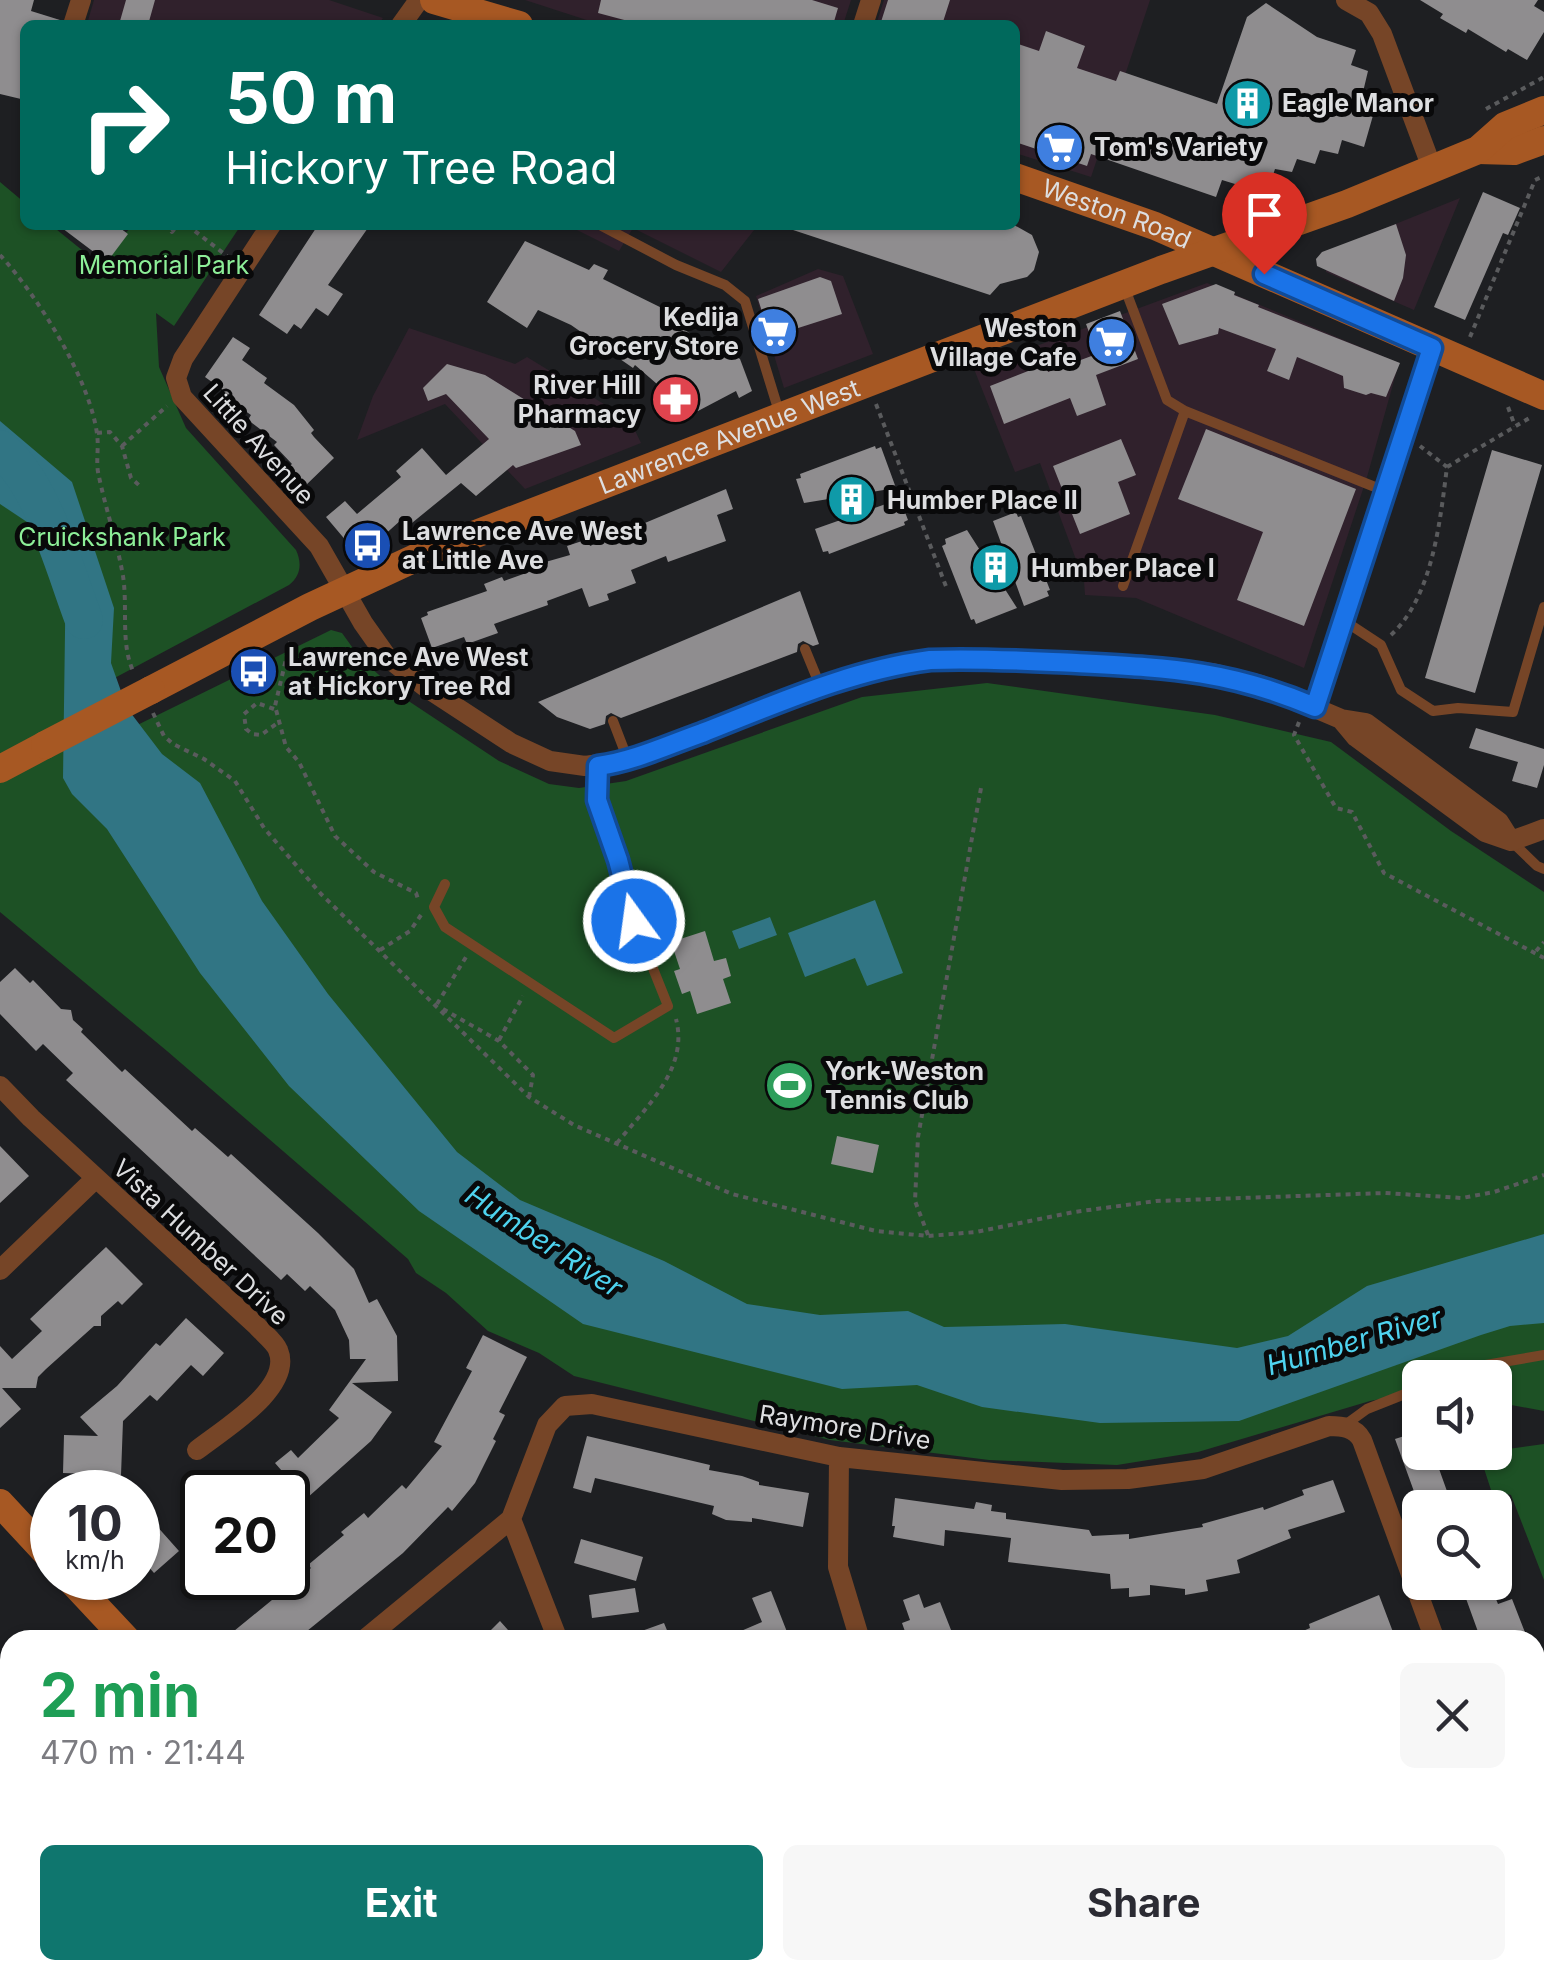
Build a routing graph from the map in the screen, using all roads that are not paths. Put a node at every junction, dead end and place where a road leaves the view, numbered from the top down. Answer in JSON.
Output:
{"nodes":[{"id":1,"x":434,"y":0,"type":"edge"},
{"id":2,"x":1346,"y":0,"type":"edge"},
{"id":3,"x":502,"y":20,"type":"edge"},
{"id":4,"x":1544,"y":110,"type":"edge"},
{"id":5,"x":1544,"y":140,"type":"edge"},
{"id":6,"x":1478,"y":150,"type":"junction"},
{"id":7,"x":1432,"y":168,"type":"junction"},
{"id":8,"x":1020,"y":179,"type":"edge"},
{"id":9,"x":268,"y":230,"type":"edge"},
{"id":10,"x":610,"y":230,"type":"edge"},
{"id":11,"x":1214,"y":252,"type":"junction"},
{"id":12,"x":1124,"y":285,"type":"junction"},
{"id":13,"x":1432,"y":348,"type":"junction"},
{"id":14,"x":1538,"y":407,"type":"edge"},
{"id":15,"x":1185,"y":411,"type":"junction"},
{"id":16,"x":780,"y":416,"type":"junction"},
{"id":17,"x":1386,"y":492,"type":"junction"},
{"id":18,"x":1123,"y":586,"type":"dead end"},
{"id":19,"x":345,"y":589,"type":"junction"},
{"id":20,"x":1544,"y":607,"type":"edge"},
{"id":21,"x":1344,"y":620,"type":"junction"},
{"id":22,"x":805,"y":649,"type":"dead end"},
{"id":23,"x":821,"y":688,"type":"junction"},
{"id":24,"x":1315,"y":707,"type":"junction"},
{"id":25,"x":614,"y":721,"type":"dead end"},
{"id":26,"x":628,"y":760,"type":"junction"},
{"id":27,"x":598,"y":766,"type":"junction"},
{"id":28,"x":0,"y":768,"type":"edge"},
{"id":29,"x":1544,"y":828,"type":"edge"},
{"id":30,"x":1511,"y":840,"type":"junction"},
{"id":31,"x":1544,"y":869,"type":"edge"},
{"id":32,"x":445,"y":884,"type":"dead end"},
{"id":33,"x":0,"y":1086,"type":"edge"},
{"id":34,"x":96,"y":1178,"type":"junction"},
{"id":35,"x":0,"y":1270,"type":"edge"},
{"id":36,"x":1544,"y":1355,"type":"edge"},
{"id":37,"x":1512,"y":1361,"type":"edge"},
{"id":38,"x":1402,"y":1395,"type":"edge"},
{"id":39,"x":1344,"y":1426,"type":"junction"},
{"id":40,"x":197,"y":1450,"type":"dead end"},
{"id":41,"x":839,"y":1457,"type":"junction"},
{"id":42,"x":0,"y":1502,"type":"edge"},
{"id":43,"x":512,"y":1519,"type":"junction"},
{"id":44,"x":30,"y":1535,"type":"edge"},
{"id":45,"x":91,"y":1600,"type":"edge"},
{"id":46,"x":119,"y":1630,"type":"edge"},
{"id":47,"x":376,"y":1630,"type":"edge"},
{"id":48,"x":554,"y":1630,"type":"edge"},
{"id":49,"x":857,"y":1630,"type":"edge"},
{"id":50,"x":1430,"y":1630,"type":"edge"}],
"edges":[{"from":1,"to":3,"type":"main road"},
{"from":2,"to":7,"type":"street"},
{"from":4,"to":6,"type":"main road","name":"Lawrence Avenue West"},
{"from":5,"to":6,"type":"main road","name":"Lawrence Avenue West"},
{"from":6,"to":7,"type":"main road","name":"Lawrence Avenue West"},
{"from":7,"to":11,"type":"main road","name":"Lawrence Avenue West"},
{"from":8,"to":11,"type":"main road","name":"Weston Road"},
{"from":9,"to":19,"type":"street","name":"Little Avenue"},
{"from":10,"to":16,"type":"lane"},
{"from":11,"to":12,"type":"main road","name":"Lawrence Avenue West"},
{"from":11,"to":13,"type":"main road","name":"Weston Road"},
{"from":12,"to":15,"type":"lane"},
{"from":12,"to":16,"type":"main road","name":"Lawrence Avenue West"},
{"from":13,"to":14,"type":"main road","name":"Weston Road"},
{"from":13,"to":17,"type":"street"},
{"from":15,"to":17,"type":"lane"},
{"from":15,"to":18,"type":"lane"},
{"from":16,"to":19,"type":"main road","name":"Lawrence Avenue West"},
{"from":17,"to":21,"type":"street"},
{"from":19,"to":27,"type":"street","name":"Little Avenue"},
{"from":19,"to":28,"type":"main road","name":"Lawrence Avenue West","bridge":true},
{"from":20,"to":21,"type":"lane"},
{"from":21,"to":24,"type":"street"},
{"from":22,"to":23,"type":"lane"},
{"from":23,"to":24,"type":"street","name":"Little Avenue"},
{"from":23,"to":26,"type":"street","name":"Little Avenue"},
{"from":24,"to":30,"type":"street","name":"Little Avenue"},
{"from":25,"to":26,"type":"lane"},
{"from":26,"to":27,"type":"street","name":"Little Avenue"},
{"from":27,"to":32,"type":"lane"},
{"from":29,"to":30,"type":"street"},
{"from":30,"to":31,"type":"lane"},
{"from":33,"to":34,"type":"street","name":"Vista Humber Drive"},
{"from":34,"to":35,"type":"street"},
{"from":34,"to":40,"type":"street","name":"Vista Humber Drive"},
{"from":36,"to":37,"type":"lane"},
{"from":38,"to":39,"type":"lane","name":"Raymore Drive"},
{"from":39,"to":41,"type":"street","name":"Raymore Drive"},
{"from":39,"to":50,"type":"street"},
{"from":41,"to":43,"type":"street","name":"Raymore Drive"},
{"from":41,"to":49,"type":"street"},
{"from":42,"to":44,"type":"main road"},
{"from":43,"to":47,"type":"street"},
{"from":43,"to":48,"type":"street"},
{"from":45,"to":46,"type":"main road"}]}
